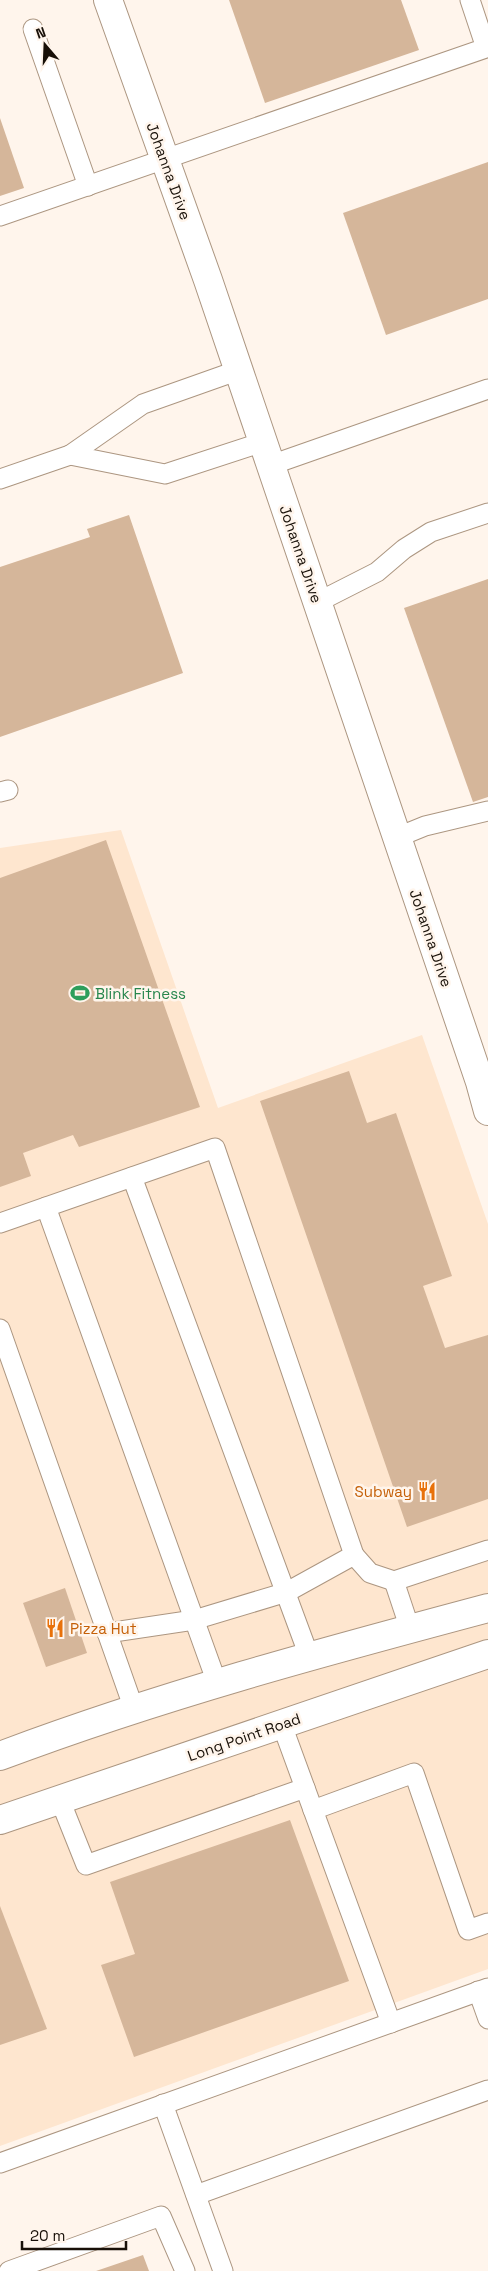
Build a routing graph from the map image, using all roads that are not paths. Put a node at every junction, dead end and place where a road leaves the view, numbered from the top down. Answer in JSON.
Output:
{"nodes":[{"id":1,"x":108,"y":0,"type":"edge"},
{"id":2,"x":470,"y":0,"type":"edge"},
{"id":3,"x":33,"y":28,"type":"dead end"},
{"id":4,"x":165,"y":159,"type":"junction"},
{"id":5,"x":88,"y":186,"type":"junction"},
{"id":6,"x":0,"y":216,"type":"edge"},
{"id":7,"x":239,"y":370,"type":"junction"},
{"id":8,"x":488,"y":389,"type":"edge"},
{"id":9,"x":267,"y":454,"type":"junction"},
{"id":10,"x":70,"y":455,"type":"junction"},
{"id":11,"x":0,"y":479,"type":"edge"},
{"id":12,"x":488,"y":513,"type":"edge"},
{"id":13,"x":318,"y":602,"type":"junction"},
{"id":14,"x":488,"y":811,"type":"edge"},
{"id":15,"x":398,"y":837,"type":"junction"},
{"id":16,"x":488,"y":1111,"type":"edge"},
{"id":17,"x":132,"y":1177,"type":"junction"},
{"id":18,"x":46,"y":1207,"type":"junction"},
{"id":19,"x":0,"y":1223,"type":"edge"},
{"id":20,"x":0,"y":1329,"type":"edge"},
{"id":21,"x":488,"y":1550,"type":"edge"},
{"id":22,"x":354,"y":1555,"type":"junction"},
{"id":23,"x":394,"y":1580,"type":"junction"},
{"id":24,"x":287,"y":1592,"type":"junction"},
{"id":25,"x":488,"y":1608,"type":"edge"},
{"id":26,"x":194,"y":1620,"type":"junction"},
{"id":27,"x":410,"y":1629,"type":"junction"},
{"id":28,"x":107,"y":1633,"type":"junction"},
{"id":29,"x":488,"y":1654,"type":"edge"},
{"id":30,"x":310,"y":1656,"type":"junction"},
{"id":31,"x":216,"y":1684,"type":"junction"},
{"id":32,"x":134,"y":1709,"type":"junction"},
{"id":33,"x":282,"y":1724,"type":"junction"},
{"id":34,"x":0,"y":1756,"type":"edge"},
{"id":35,"x":305,"y":1788,"type":"junction"},
{"id":36,"x":60,"y":1800,"type":"junction"},
{"id":37,"x":313,"y":1810,"type":"junction"},
{"id":38,"x":0,"y":1820,"type":"edge"},
{"id":39,"x":488,"y":1923,"type":"edge"},
{"id":40,"x":483,"y":1990,"type":"edge"},
{"id":41,"x":488,"y":2019,"type":"edge"},
{"id":42,"x":391,"y":2023,"type":"junction"},
{"id":43,"x":488,"y":2090,"type":"edge"},
{"id":44,"x":163,"y":2104,"type":"junction"},
{"id":45,"x":0,"y":2163,"type":"edge"},
{"id":46,"x":196,"y":2195,"type":"junction"},
{"id":47,"x":9,"y":2271,"type":"edge"},
{"id":48,"x":185,"y":2271,"type":"edge"},
{"id":49,"x":223,"y":2271,"type":"edge"}],
"edges":[{"from":1,"to":4,"type":"street","name":"Johanna Drive"},
{"from":2,"to":4,"type":"lane"},
{"from":3,"to":5,"type":"lane"},
{"from":4,"to":5,"type":"lane"},
{"from":4,"to":7,"type":"street","name":"Johanna Drive"},
{"from":5,"to":6,"type":"lane"},
{"from":7,"to":9,"type":"street","name":"Johanna Drive"},
{"from":7,"to":10,"type":"lane"},
{"from":8,"to":9,"type":"lane"},
{"from":9,"to":10,"type":"lane"},
{"from":9,"to":13,"type":"street","name":"Johanna Drive"},
{"from":10,"to":11,"type":"lane"},
{"from":12,"to":13,"type":"lane"},
{"from":13,"to":15,"type":"street","name":"Johanna Drive"},
{"from":14,"to":15,"type":"lane"},
{"from":15,"to":16,"type":"street","name":"Johanna Drive"},
{"from":17,"to":18,"type":"lane"},
{"from":17,"to":22,"type":"lane"},
{"from":17,"to":24,"type":"lane"},
{"from":18,"to":19,"type":"lane"},
{"from":18,"to":26,"type":"lane"},
{"from":20,"to":28,"type":"lane"},
{"from":21,"to":23,"type":"lane"},
{"from":22,"to":23,"type":"lane"},
{"from":22,"to":24,"type":"lane"},
{"from":23,"to":27,"type":"lane"},
{"from":24,"to":26,"type":"lane"},
{"from":24,"to":30,"type":"lane"},
{"from":25,"to":27,"type":"street"},
{"from":26,"to":28,"type":"lane"},
{"from":26,"to":31,"type":"lane"},
{"from":27,"to":30,"type":"street"},
{"from":28,"to":32,"type":"lane"},
{"from":29,"to":33,"type":"street","name":"Long Point Road"},
{"from":30,"to":31,"type":"street"},
{"from":31,"to":32,"type":"street"},
{"from":32,"to":34,"type":"street"},
{"from":33,"to":35,"type":"lane"},
{"from":33,"to":36,"type":"street","name":"Long Point Road"},
{"from":35,"to":36,"type":"lane"},
{"from":35,"to":37,"type":"lane"},
{"from":36,"to":38,"type":"street","name":"Long Point Road"},
{"from":37,"to":39,"type":"lane"},
{"from":37,"to":42,"type":"lane"},
{"from":40,"to":41,"type":"lane"},
{"from":40,"to":42,"type":"lane"},
{"from":42,"to":44,"type":"lane"},
{"from":43,"to":46,"type":"lane"},
{"from":44,"to":45,"type":"lane"},
{"from":44,"to":46,"type":"lane"},
{"from":46,"to":49,"type":"lane"},
{"from":47,"to":48,"type":"lane"}]}
